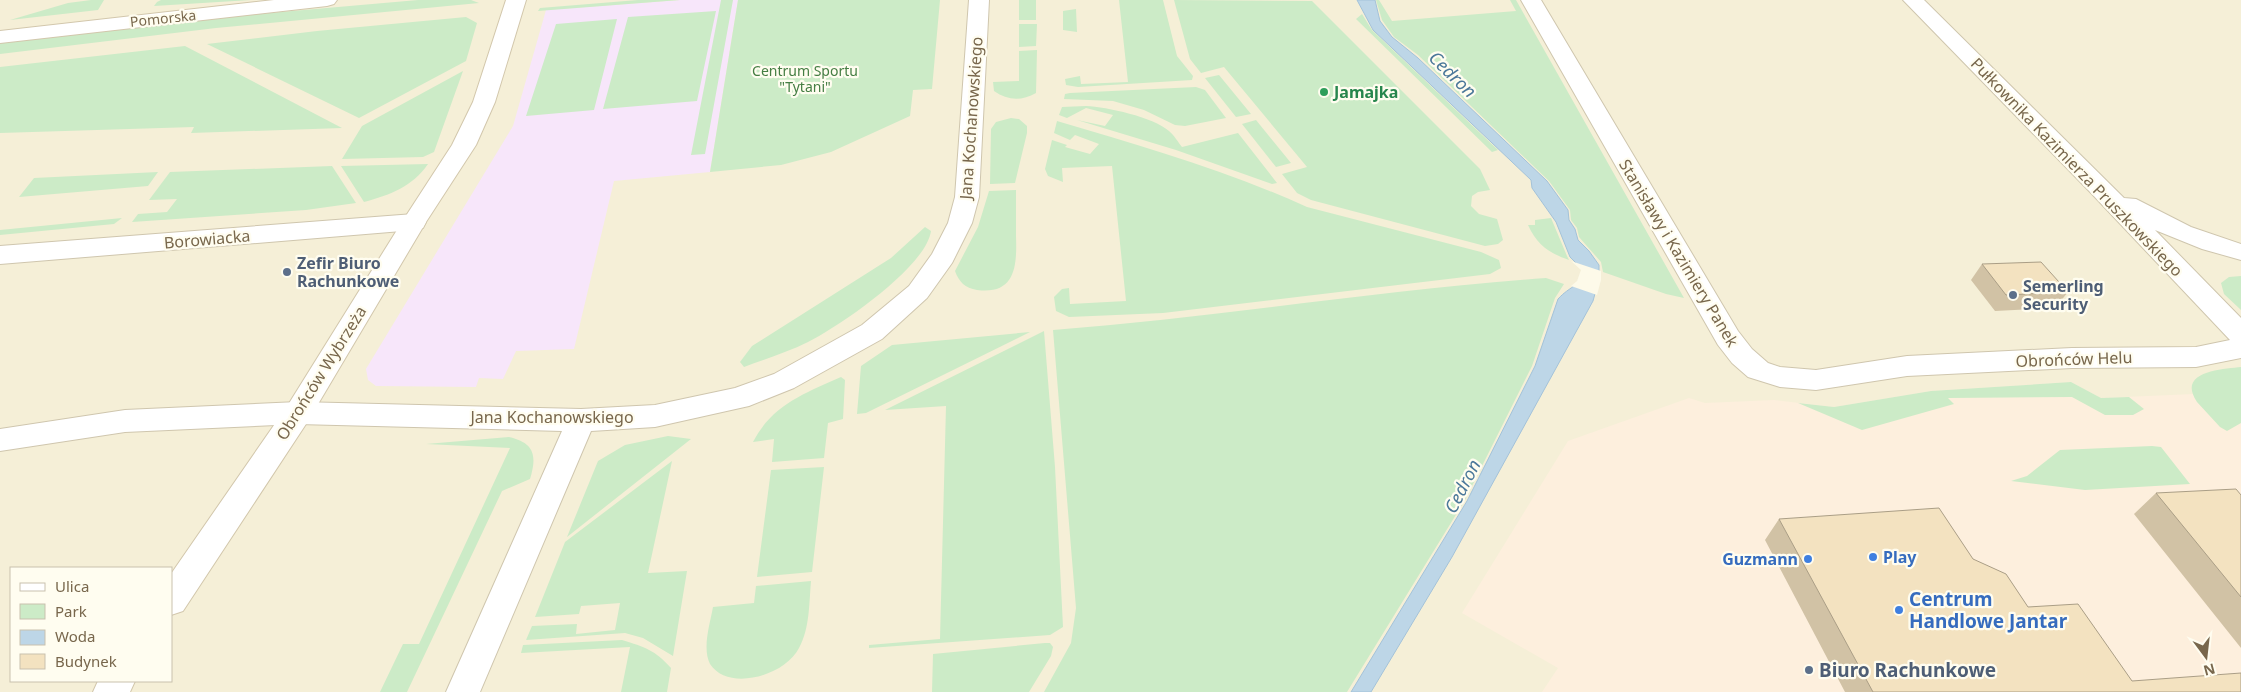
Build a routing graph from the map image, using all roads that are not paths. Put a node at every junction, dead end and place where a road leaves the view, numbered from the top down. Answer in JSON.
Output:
{"nodes":[{"id":1,"x":327,"y":0,"type":"edge"},
{"id":2,"x":516,"y":0,"type":"edge"},
{"id":3,"x":979,"y":0,"type":"edge"},
{"id":4,"x":1531,"y":0,"type":"edge"},
{"id":5,"x":1913,"y":0,"type":"edge"},
{"id":6,"x":0,"y":37,"type":"edge"},
{"id":7,"x":2100,"y":188,"type":"junction"},
{"id":8,"x":414,"y":222,"type":"junction"},
{"id":9,"x":2241,"y":252,"type":"edge"},
{"id":10,"x":0,"y":255,"type":"edge"},
{"id":11,"x":2241,"y":335,"type":"edge"},
{"id":12,"x":2241,"y":348,"type":"edge"},
{"id":13,"x":1907,"y":366,"type":"joint"},
{"id":14,"x":298,"y":413,"type":"junction"},
{"id":15,"x":581,"y":420,"type":"junction"},
{"id":16,"x":0,"y":440,"type":"edge"},
{"id":17,"x":172,"y":600,"type":"edge"},
{"id":18,"x":464,"y":692,"type":"edge"}],
"edges":[{"from":1,"to":6,"type":"street","name":"Pomorska"},
{"from":2,"to":8,"type":"street","name":"Obrońców Wybrzeża"},
{"from":3,"to":15,"type":"street","name":"Jana Kochanowskiego"},
{"from":4,"to":13,"type":"street","name":"Stanisławy i Kazimiery Panek"},
{"from":5,"to":7,"type":"street","name":"Pułkownika Kazimierza Pruszkowskiego"},
{"from":7,"to":9,"type":"street"},
{"from":7,"to":11,"type":"street","name":"Pułkownika Kazimierza Pruszkowskiego"},
{"from":8,"to":10,"type":"street","name":"Borowiacka"},
{"from":8,"to":14,"type":"street","name":"Obrońców Wybrzeża"},
{"from":12,"to":13,"type":"street","name":"Obrońców Helu"},
{"from":14,"to":15,"type":"street","name":"Jana Kochanowskiego"},
{"from":14,"to":16,"type":"street","name":"Jana Kochanowskiego"},
{"from":14,"to":17,"type":"street","name":"Obrońców Wybrzeża"},
{"from":15,"to":18,"type":"street"}]}
